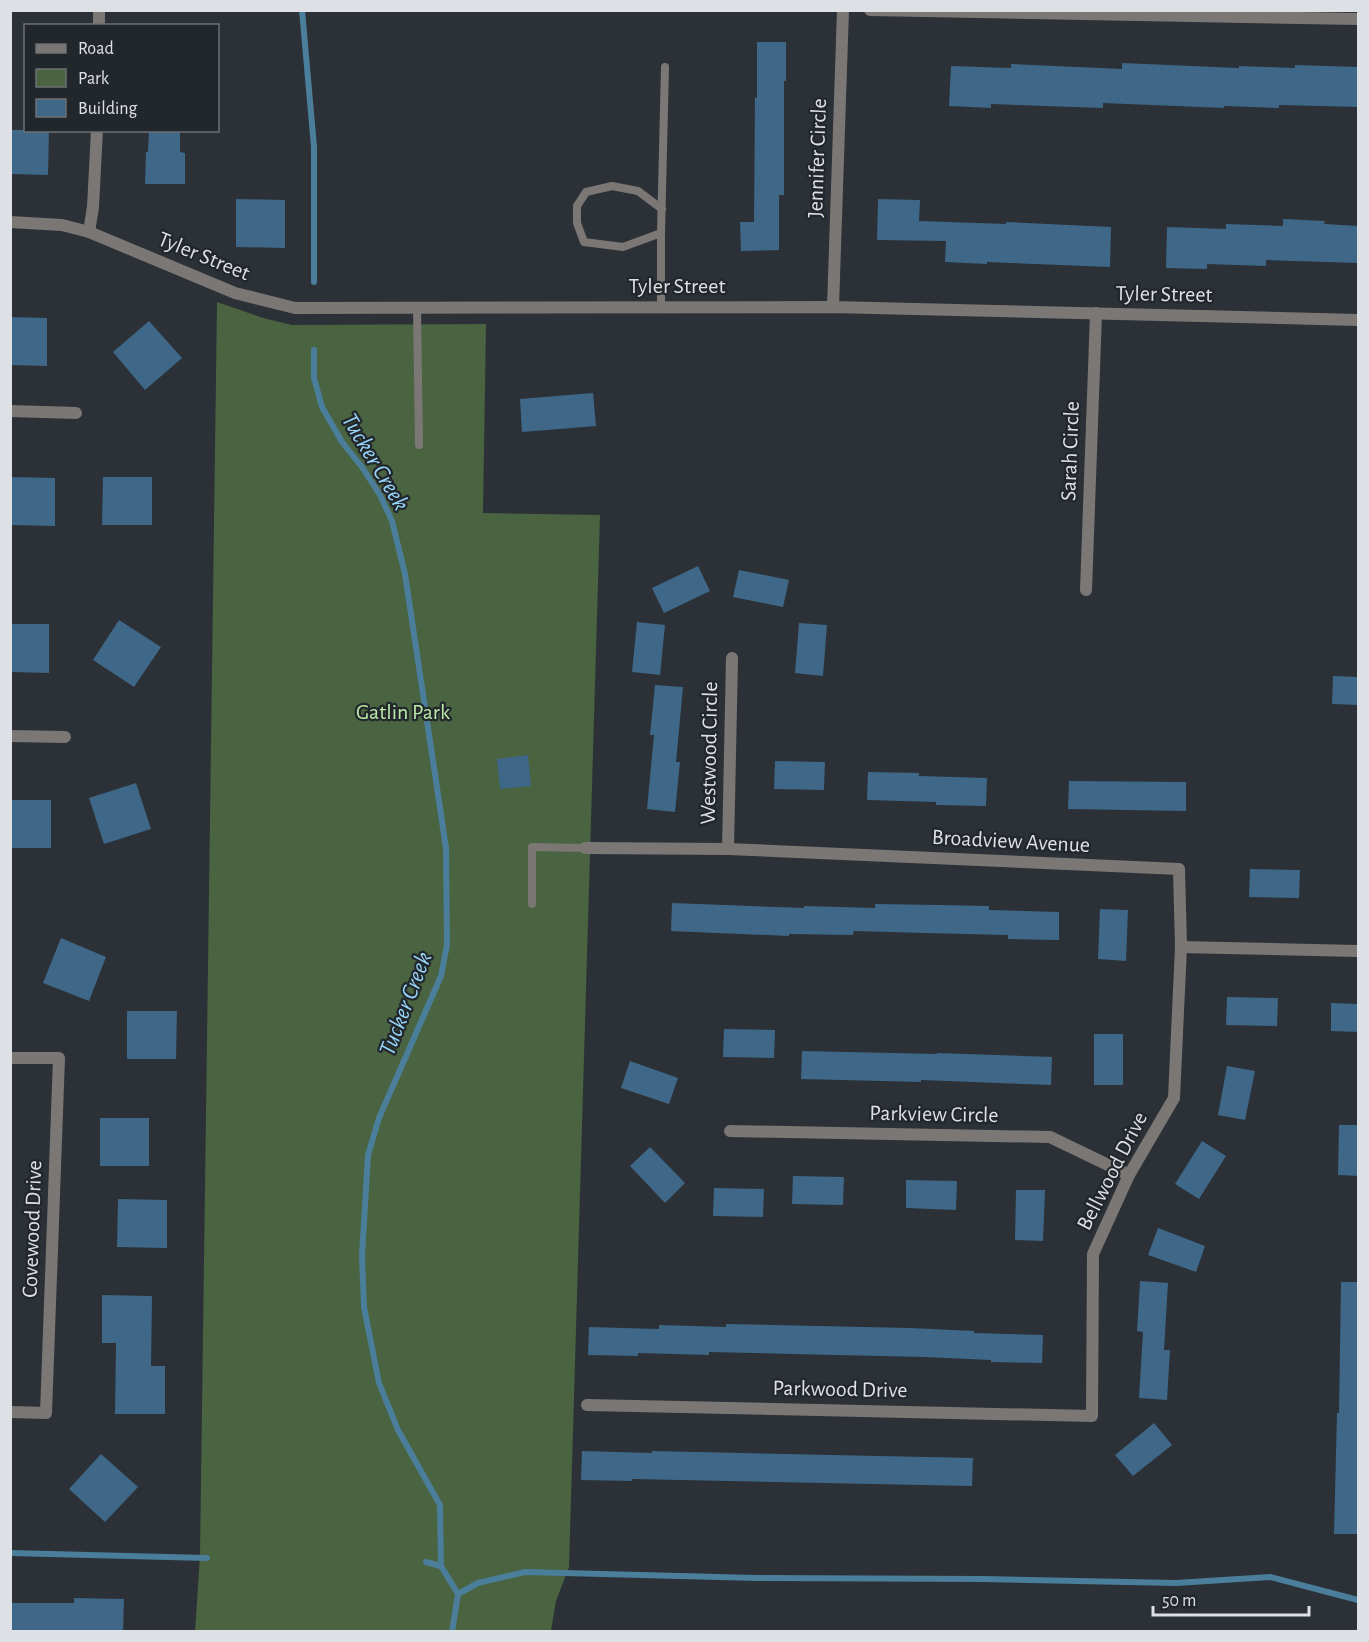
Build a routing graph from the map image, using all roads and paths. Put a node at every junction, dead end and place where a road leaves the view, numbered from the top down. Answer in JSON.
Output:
{"nodes":[{"id":1,"x":843,"y":10,"type":"edge"},
{"id":2,"x":870,"y":10,"type":"edge"},
{"id":3,"x":1137,"y":12,"type":"edge"},
{"id":4,"x":1359,"y":19,"type":"edge"},
{"id":5,"x":665,"y":67,"type":"dead end"},
{"id":6,"x":97,"y":132,"type":"edge"},
{"id":7,"x":662,"y":209,"type":"junction"},
{"id":8,"x":10,"y":222,"type":"edge"},
{"id":9,"x":89,"y":232,"type":"junction"},
{"id":10,"x":661,"y":233,"type":"junction"},
{"id":11,"x":661,"y":306,"type":"junction"},
{"id":12,"x":833,"y":307,"type":"junction"},
{"id":13,"x":417,"y":308,"type":"junction"},
{"id":14,"x":1096,"y":313,"type":"junction"},
{"id":15,"x":1359,"y":320,"type":"edge"},
{"id":16,"x":10,"y":411,"type":"edge"},
{"id":17,"x":76,"y":413,"type":"dead end"},
{"id":18,"x":419,"y":445,"type":"dead end"},
{"id":19,"x":1086,"y":590,"type":"dead end"},
{"id":20,"x":732,"y":658,"type":"dead end"},
{"id":21,"x":10,"y":736,"type":"edge"},
{"id":22,"x":65,"y":737,"type":"dead end"},
{"id":23,"x":585,"y":848,"type":"joint"},
{"id":24,"x":728,"y":849,"type":"junction"},
{"id":25,"x":532,"y":904,"type":"dead end"},
{"id":26,"x":1181,"y":947,"type":"junction"},
{"id":27,"x":1359,"y":951,"type":"edge"},
{"id":28,"x":10,"y":1058,"type":"edge"},
{"id":29,"x":730,"y":1131,"type":"dead end"},
{"id":30,"x":1129,"y":1174,"type":"junction"},
{"id":31,"x":587,"y":1405,"type":"dead end"},
{"id":32,"x":10,"y":1412,"type":"edge"},
{"id":33,"x":1092,"y":1416,"type":"joint"}],
"edges":[{"from":1,"to":12,"type":"street","name":"Jennifer Circle"},
{"from":2,"to":3,"type":"street"},
{"from":3,"to":4,"type":"street"},
{"from":5,"to":7,"type":"lane"},
{"from":6,"to":9,"type":"street"},
{"from":7,"to":10,"type":"lane"},
{"from":7,"to":10,"type":"lane"},
{"from":8,"to":9,"type":"street","name":"Tyler Street"},
{"from":9,"to":13,"type":"street","name":"Tyler Street"},
{"from":10,"to":11,"type":"lane"},
{"from":11,"to":12,"type":"street","name":"Tyler Street"},
{"from":11,"to":13,"type":"street","name":"Tyler Street"},
{"from":12,"to":14,"type":"street","name":"Tyler Street"},
{"from":13,"to":18,"type":"lane"},
{"from":14,"to":15,"type":"street","name":"Tyler Street"},
{"from":14,"to":19,"type":"street","name":"Sarah Circle"},
{"from":16,"to":17,"type":"street"},
{"from":20,"to":24,"type":"street","name":"Westwood Circle"},
{"from":21,"to":22,"type":"street"},
{"from":23,"to":24,"type":"street","name":"Broadview Avenue"},
{"from":23,"to":25,"type":"lane"},
{"from":24,"to":26,"type":"street","name":"Broadview Avenue"},
{"from":26,"to":27,"type":"street"},
{"from":26,"to":30,"type":"street","name":"Bellwood Drive"},
{"from":28,"to":32,"type":"street","name":"Covewood Drive"},
{"from":29,"to":30,"type":"street","name":"Parkview Circle"},
{"from":30,"to":33,"type":"street","name":"Bellwood Drive"},
{"from":31,"to":33,"type":"street","name":"Parkwood Drive"}]}
